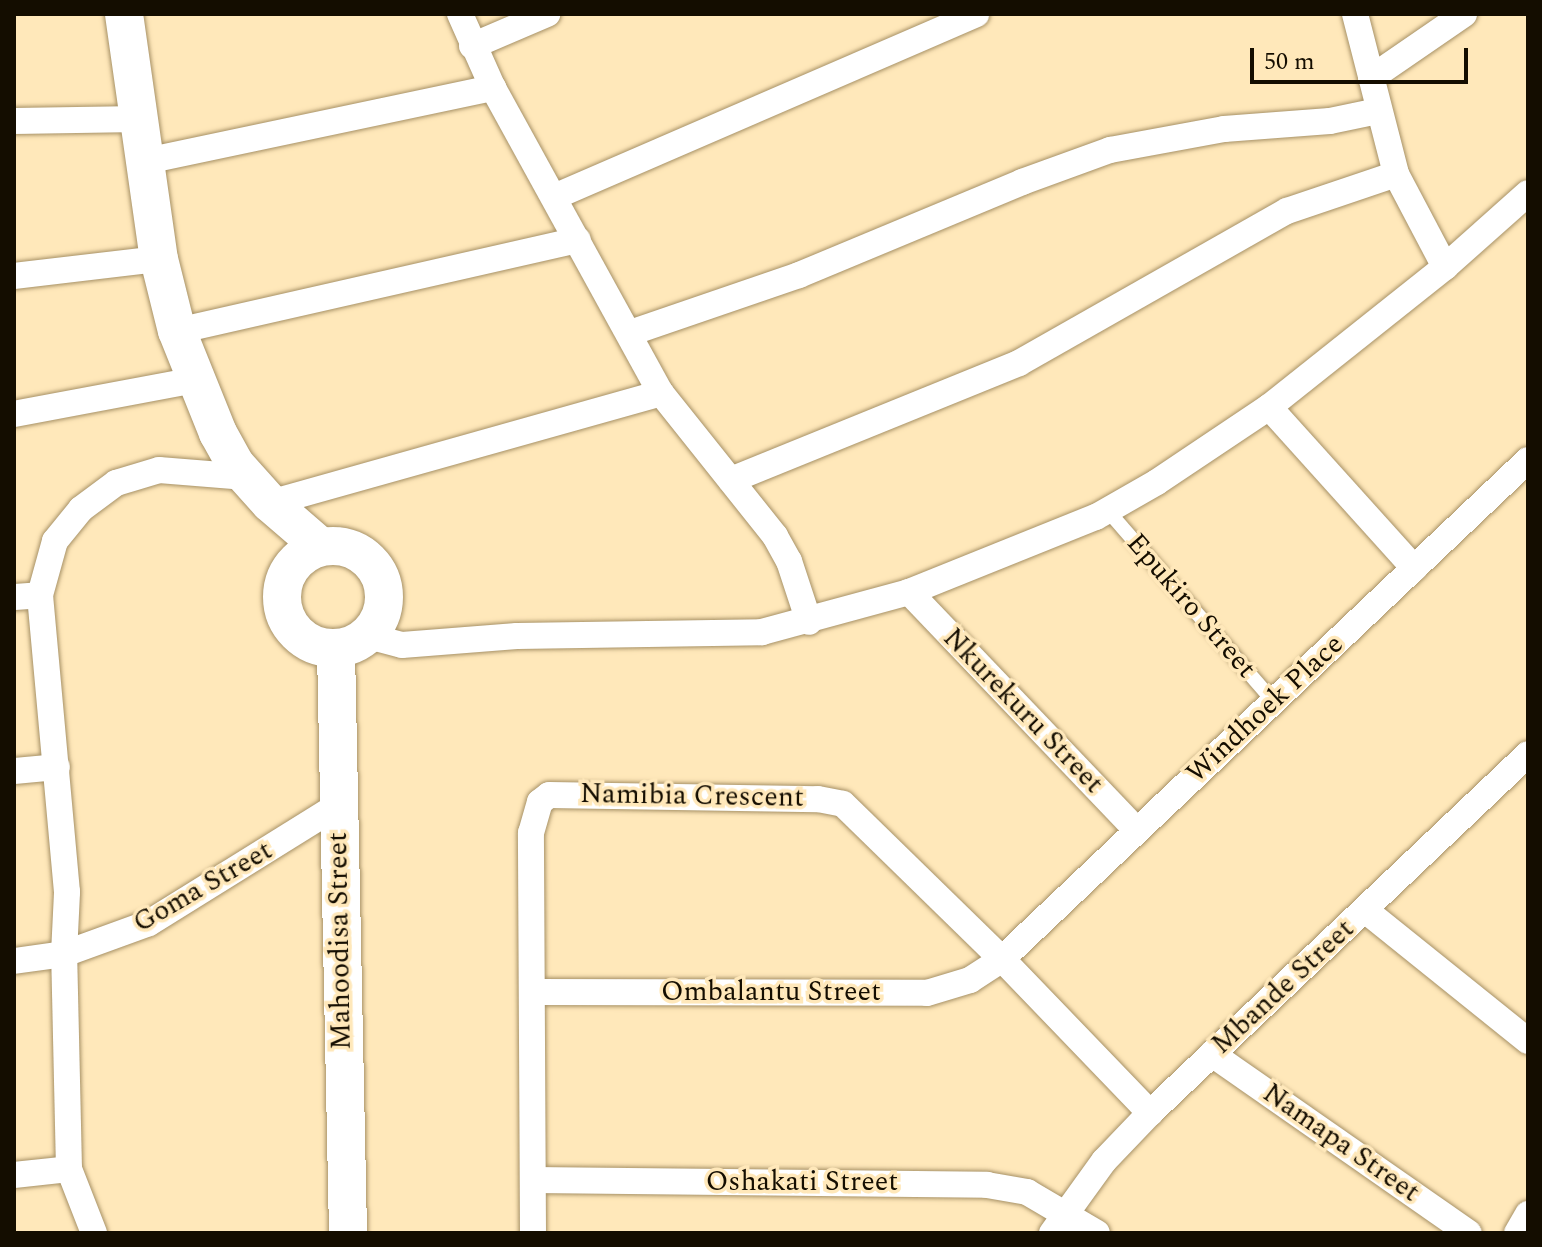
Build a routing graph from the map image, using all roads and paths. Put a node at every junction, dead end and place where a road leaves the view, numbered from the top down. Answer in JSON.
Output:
{"nodes":[{"id":1,"x":124,"y":14,"type":"edge"},
{"id":2,"x":460,"y":14,"type":"edge"},
{"id":3,"x":547,"y":14,"type":"edge"},
{"id":4,"x":976,"y":14,"type":"edge"},
{"id":5,"x":1355,"y":14,"type":"edge"},
{"id":6,"x":1464,"y":14,"type":"edge"},
{"id":7,"x":472,"y":46,"type":"junction"},
{"id":8,"x":1371,"y":78,"type":"junction"},
{"id":9,"x":493,"y":88,"type":"junction"},
{"id":10,"x":1378,"y":111,"type":"junction"},
{"id":11,"x":140,"y":119,"type":"junction"},
{"id":12,"x":14,"y":121,"type":"edge"},
{"id":13,"x":146,"y":161,"type":"junction"},
{"id":14,"x":1396,"y":174,"type":"junction"},
{"id":15,"x":1528,"y":193,"type":"edge"},
{"id":16,"x":554,"y":197,"type":"junction"},
{"id":17,"x":578,"y":240,"type":"junction"},
{"id":18,"x":159,"y":259,"type":"junction"},
{"id":19,"x":1445,"y":267,"type":"junction"},
{"id":20,"x":14,"y":276,"type":"edge"},
{"id":21,"x":177,"y":331,"type":"junction"},
{"id":22,"x":630,"y":333,"type":"junction"},
{"id":23,"x":196,"y":380,"type":"junction"},
{"id":24,"x":661,"y":393,"type":"junction"},
{"id":25,"x":1269,"y":407,"type":"junction"},
{"id":26,"x":14,"y":414,"type":"edge"},
{"id":27,"x":1528,"y":460,"type":"edge"},
{"id":28,"x":731,"y":480,"type":"junction"},
{"id":29,"x":258,"y":490,"type":"junction"},
{"id":30,"x":1108,"y":511,"type":"junction"},
{"id":31,"x":320,"y":546,"type":"junction"},
{"id":32,"x":1414,"y":568,"type":"junction"},
{"id":33,"x":909,"y":592,"type":"junction"},
{"id":34,"x":27,"y":596,"type":"edge"},
{"id":35,"x":809,"y":622,"type":"junction"},
{"id":36,"x":352,"y":643,"type":"junction"},
{"id":37,"x":1274,"y":702,"type":"junction"},
{"id":38,"x":1525,"y":763,"type":"edge"},
{"id":39,"x":57,"y":767,"type":"junction"},
{"id":40,"x":14,"y":771,"type":"edge"},
{"id":41,"x":337,"y":806,"type":"junction"},
{"id":42,"x":1137,"y":831,"type":"junction"},
{"id":43,"x":1365,"y":910,"type":"junction"},
{"id":44,"x":64,"y":954,"type":"junction"},
{"id":45,"x":1002,"y":959,"type":"junction"},
{"id":46,"x":14,"y":961,"type":"edge"},
{"id":47,"x":532,"y":992,"type":"junction"},
{"id":48,"x":1528,"y":1041,"type":"edge"},
{"id":49,"x":1212,"y":1054,"type":"junction"},
{"id":50,"x":1150,"y":1113,"type":"junction"},
{"id":51,"x":69,"y":1169,"type":"junction"},
{"id":52,"x":14,"y":1175,"type":"edge"},
{"id":53,"x":533,"y":1180,"type":"junction"},
{"id":54,"x":1528,"y":1214,"type":"edge"},
{"id":55,"x":1058,"y":1223,"type":"edge"},
{"id":56,"x":94,"y":1233,"type":"edge"},
{"id":57,"x":348,"y":1233,"type":"edge"},
{"id":58,"x":533,"y":1233,"type":"edge"},
{"id":59,"x":1097,"y":1233,"type":"edge"},
{"id":60,"x":1469,"y":1233,"type":"edge"},
{"id":61,"x":1517,"y":1233,"type":"edge"}],
"edges":[{"from":1,"to":11,"type":"street"},
{"from":2,"to":7,"type":"street"},
{"from":3,"to":7,"type":"street"},
{"from":4,"to":16,"type":"street"},
{"from":5,"to":8,"type":"street"},
{"from":6,"to":8,"type":"street"},
{"from":7,"to":9,"type":"street"},
{"from":8,"to":10,"type":"street"},
{"from":9,"to":13,"type":"street"},
{"from":9,"to":16,"type":"street"},
{"from":10,"to":14,"type":"street"},
{"from":10,"to":22,"type":"street"},
{"from":11,"to":12,"type":"street"},
{"from":11,"to":13,"type":"street"},
{"from":13,"to":18,"type":"street"},
{"from":14,"to":19,"type":"street"},
{"from":14,"to":28,"type":"street"},
{"from":15,"to":19,"type":"street"},
{"from":16,"to":17,"type":"street"},
{"from":17,"to":21,"type":"street"},
{"from":17,"to":22,"type":"street"},
{"from":18,"to":20,"type":"street"},
{"from":18,"to":21,"type":"street"},
{"from":19,"to":25,"type":"street"},
{"from":21,"to":23,"type":"street"},
{"from":22,"to":24,"type":"street"},
{"from":23,"to":26,"type":"street"},
{"from":23,"to":29,"type":"street"},
{"from":24,"to":28,"type":"street"},
{"from":24,"to":29,"type":"street"},
{"from":25,"to":30,"type":"street"},
{"from":25,"to":32,"type":"street"},
{"from":27,"to":32,"type":"street","name":"Windhoek Place"},
{"from":28,"to":35,"type":"street"},
{"from":29,"to":31,"type":"street"},
{"from":29,"to":34,"type":"street"},
{"from":30,"to":33,"type":"street"},
{"from":30,"to":37,"type":"lane","name":"Epukiro Street"},
{"from":31,"to":36,"type":"street","name":"Mahoodisa Street"},
{"from":31,"to":36,"type":"street"},
{"from":32,"to":37,"type":"street","name":"Windhoek Place"},
{"from":33,"to":35,"type":"street"},
{"from":33,"to":42,"type":"street","name":"Nkurekuru Street"},
{"from":34,"to":39,"type":"street"},
{"from":35,"to":36,"type":"street"},
{"from":36,"to":41,"type":"street","name":"Mahoodisa Street"},
{"from":37,"to":42,"type":"street","name":"Windhoek Place"},
{"from":38,"to":43,"type":"street","name":"Mbande Street"},
{"from":39,"to":40,"type":"street"},
{"from":39,"to":44,"type":"street"},
{"from":41,"to":44,"type":"street","name":"Goma Street"},
{"from":41,"to":57,"type":"street","name":"Mahoodisa Street"},
{"from":42,"to":45,"type":"street","name":"Windhoek Place"},
{"from":43,"to":48,"type":"street"},
{"from":43,"to":49,"type":"street","name":"Mbande Street"},
{"from":44,"to":46,"type":"street","name":"Goma Street"},
{"from":44,"to":51,"type":"street"},
{"from":45,"to":47,"type":"street","name":"Ombalantu Street"},
{"from":45,"to":47,"type":"street","name":"Namibia Crescent"},
{"from":45,"to":50,"type":"street","name":"Namibia Crescent"},
{"from":47,"to":53,"type":"street","name":"Namibia Crescent"},
{"from":49,"to":50,"type":"street","name":"Mbande Street"},
{"from":49,"to":60,"type":"street","name":"Namapa Street"},
{"from":50,"to":55,"type":"street","name":"Mbande Street"},
{"from":51,"to":52,"type":"street"},
{"from":51,"to":56,"type":"street"},
{"from":53,"to":55,"type":"street","name":"Oshakati Street"},
{"from":53,"to":58,"type":"street","name":"Namibia Crescent"},
{"from":54,"to":61,"type":"street"},
{"from":55,"to":59,"type":"street","name":"Oshakati Street"}]}
